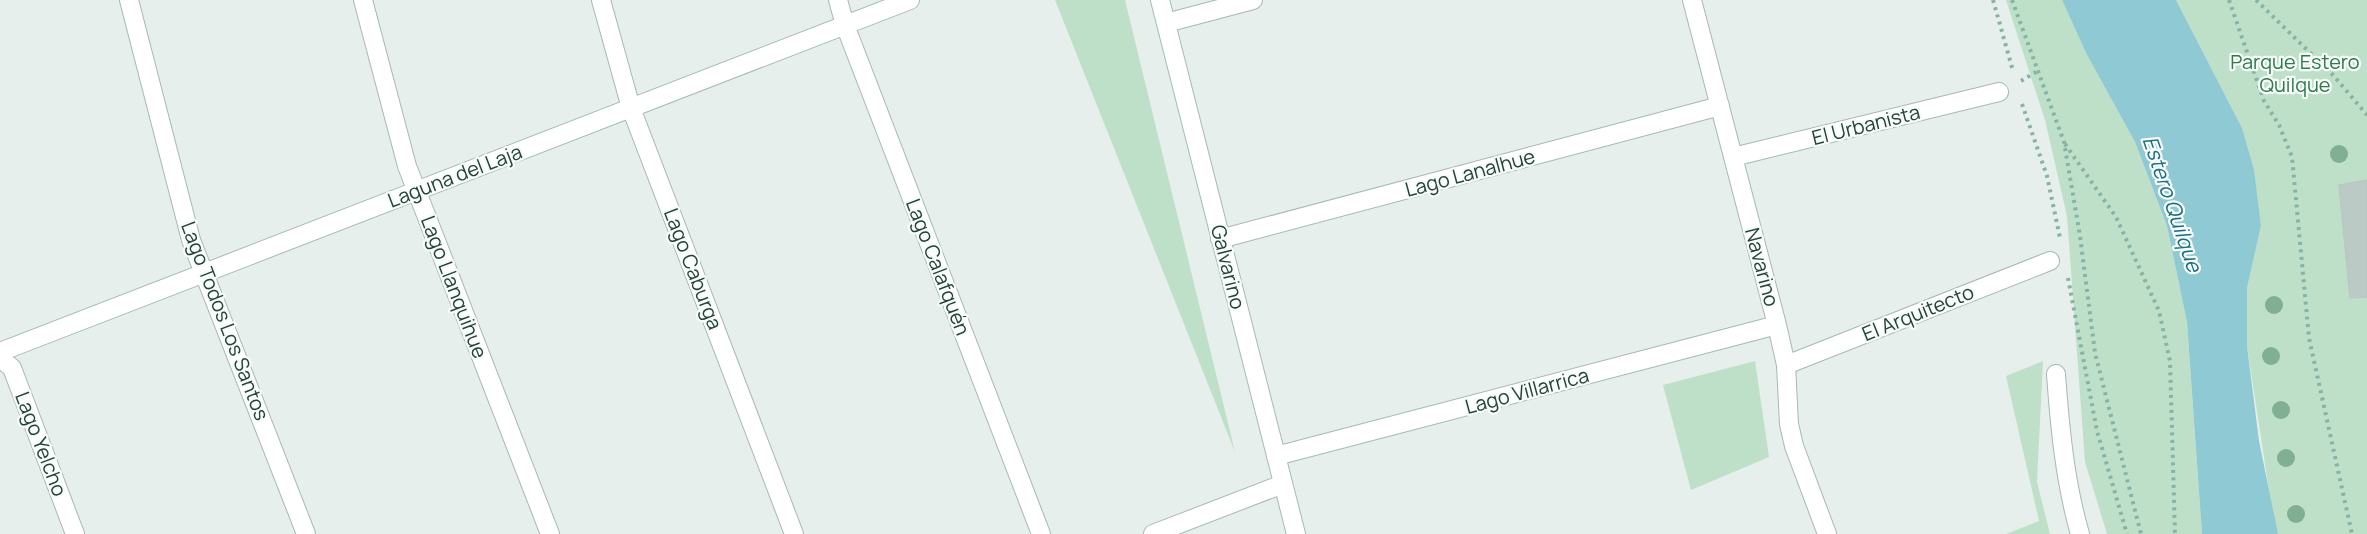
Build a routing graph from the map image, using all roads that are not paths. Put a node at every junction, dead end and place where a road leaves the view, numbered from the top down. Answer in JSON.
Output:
{"nodes":[{"id":1,"x":129,"y":0,"type":"edge"},
{"id":2,"x":363,"y":0,"type":"edge"},
{"id":3,"x":601,"y":0,"type":"edge"},
{"id":4,"x":838,"y":0,"type":"edge"},
{"id":5,"x":910,"y":0,"type":"edge"},
{"id":6,"x":1160,"y":0,"type":"edge"},
{"id":7,"x":1253,"y":0,"type":"edge"},
{"id":8,"x":1692,"y":0,"type":"edge"},
{"id":9,"x":1166,"y":23,"type":"junction"},
{"id":10,"x":845,"y":25,"type":"junction"},
{"id":11,"x":1999,"y":92,"type":"dead end"},
{"id":12,"x":1720,"y":106,"type":"junction"},
{"id":13,"x":631,"y":108,"type":"junction"},
{"id":14,"x":1733,"y":157,"type":"junction"},
{"id":15,"x":417,"y":190,"type":"junction"},
{"id":16,"x":1221,"y":239,"type":"junction"},
{"id":17,"x":2050,"y":261,"type":"dead end"},
{"id":18,"x":204,"y":273,"type":"junction"},
{"id":19,"x":1778,"y":325,"type":"junction"},
{"id":20,"x":0,"y":352,"type":"edge"},
{"id":21,"x":0,"y":358,"type":"edge"},
{"id":22,"x":1786,"y":365,"type":"junction"},
{"id":23,"x":2056,"y":374,"type":"dead end"},
{"id":24,"x":1276,"y":456,"type":"junction"},
{"id":25,"x":1283,"y":484,"type":"junction"},
{"id":26,"x":75,"y":534,"type":"edge"},
{"id":27,"x":306,"y":534,"type":"edge"},
{"id":28,"x":550,"y":534,"type":"edge"},
{"id":29,"x":794,"y":534,"type":"edge"},
{"id":30,"x":1041,"y":534,"type":"edge"},
{"id":31,"x":1153,"y":534,"type":"edge"},
{"id":32,"x":1296,"y":534,"type":"edge"},
{"id":33,"x":1827,"y":534,"type":"edge"},
{"id":34,"x":2080,"y":534,"type":"edge"}],
"edges":[{"from":1,"to":18,"type":"street","name":"Lago Todos Los Santos"},
{"from":2,"to":15,"type":"street","name":"Lago Llanquihue"},
{"from":3,"to":13,"type":"street","name":"Lago Caburga"},
{"from":4,"to":10,"type":"street","name":"Lago Calafquén"},
{"from":5,"to":10,"type":"street","name":"Laguna del Laja"},
{"from":6,"to":9,"type":"street","name":"Galvarino"},
{"from":7,"to":9,"type":"street"},
{"from":8,"to":12,"type":"street","name":"Navarino"},
{"from":9,"to":16,"type":"street","name":"Galvarino"},
{"from":10,"to":13,"type":"street","name":"Laguna del Laja"},
{"from":10,"to":30,"type":"street","name":"Lago Calafquén"},
{"from":11,"to":14,"type":"street","name":"El Urbanista"},
{"from":12,"to":14,"type":"street","name":"Navarino"},
{"from":12,"to":16,"type":"street","name":"Lago Lanalhue"},
{"from":13,"to":15,"type":"street","name":"Laguna del Laja"},
{"from":13,"to":29,"type":"street","name":"Lago Caburga"},
{"from":14,"to":19,"type":"street","name":"Navarino"},
{"from":15,"to":18,"type":"street","name":"Laguna del Laja"},
{"from":15,"to":28,"type":"street","name":"Lago Llanquihue"},
{"from":16,"to":24,"type":"street","name":"Galvarino"},
{"from":17,"to":22,"type":"street","name":"El Arquitecto"},
{"from":18,"to":20,"type":"street","name":"Laguna del Laja"},
{"from":18,"to":27,"type":"street","name":"Lago Todos Los Santos"},
{"from":19,"to":22,"type":"street","name":"Navarino"},
{"from":19,"to":24,"type":"street","name":"Lago Villarrica"},
{"from":21,"to":26,"type":"street","name":"Lago Yelcho"},
{"from":22,"to":33,"type":"street","name":"Navarino"},
{"from":23,"to":34,"type":"street"},
{"from":24,"to":25,"type":"street","name":"Galvarino"},
{"from":25,"to":31,"type":"street"},
{"from":25,"to":32,"type":"street","name":"Galvarino"}]}
